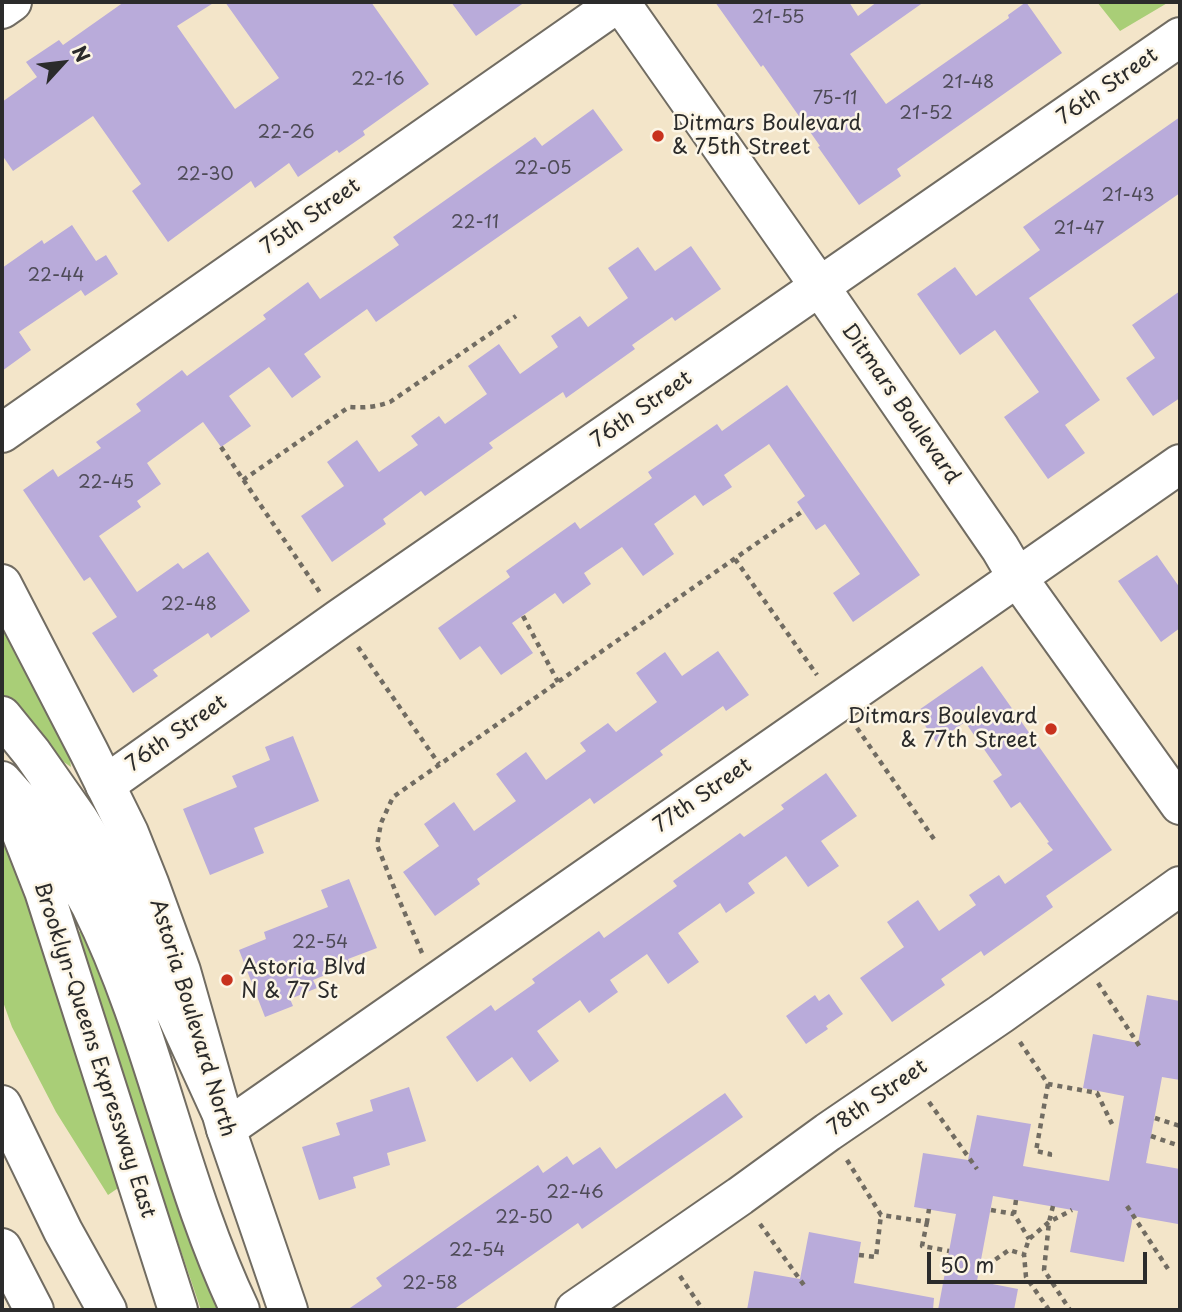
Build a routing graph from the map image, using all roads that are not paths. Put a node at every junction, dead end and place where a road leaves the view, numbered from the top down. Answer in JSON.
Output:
{"nodes":[{"id":1,"x":12,"y":2,"type":"edge"},
{"id":2,"x":620,"y":2,"type":"edge"},
{"id":3,"x":2,"y":9,"type":"edge"},
{"id":4,"x":1180,"y":37,"type":"edge"},
{"id":5,"x":820,"y":287,"type":"junction"},
{"id":6,"x":2,"y":433,"type":"edge"},
{"id":7,"x":1180,"y":464,"type":"edge"},
{"id":8,"x":1017,"y":577,"type":"junction"},
{"id":9,"x":2,"y":584,"type":"edge"},
{"id":10,"x":2,"y":716,"type":"edge"},
{"id":11,"x":2,"y":781,"type":"edge"},
{"id":12,"x":105,"y":785,"type":"junction"},
{"id":13,"x":2,"y":793,"type":"edge"},
{"id":14,"x":1180,"y":805,"type":"edge"},
{"id":15,"x":1180,"y":886,"type":"edge"},
{"id":16,"x":2,"y":1105,"type":"edge"},
{"id":17,"x":223,"y":1119,"type":"junction"},
{"id":18,"x":2,"y":1248,"type":"edge"},
{"id":19,"x":34,"y":1310,"type":"edge"},
{"id":20,"x":107,"y":1310,"type":"edge"},
{"id":21,"x":178,"y":1310,"type":"edge"},
{"id":22,"x":240,"y":1310,"type":"edge"},
{"id":23,"x":288,"y":1310,"type":"edge"},
{"id":24,"x":575,"y":1310,"type":"edge"}],
"edges":[{"from":1,"to":3,"type":"main road"},
{"from":2,"to":5,"type":"main road","name":"Ditmars Boulevard"},
{"from":2,"to":6,"type":"main road","name":"75th Street"},
{"from":4,"to":5,"type":"main road","name":"76th Street"},
{"from":5,"to":8,"type":"main road","name":"Ditmars Boulevard"},
{"from":5,"to":12,"type":"main road","name":"76th Street"},
{"from":7,"to":8,"type":"main road","name":"77th Street"},
{"from":8,"to":14,"type":"main road","name":"Ditmars Boulevard"},
{"from":8,"to":17,"type":"main road","name":"77th Street"},
{"from":9,"to":12,"type":"main road","name":"Astoria Boulevard North"},
{"from":10,"to":17,"type":"main road"},
{"from":11,"to":22,"type":"main road"},
{"from":12,"to":17,"type":"main road","name":"Astoria Boulevard North"},
{"from":13,"to":21,"type":"main road","name":"Brooklyn-Queens Expressway East"},
{"from":15,"to":24,"type":"main road","name":"78th Street"},
{"from":16,"to":20,"type":"main road"},
{"from":17,"to":23,"type":"main road","name":"Astoria Boulevard North"},
{"from":18,"to":19,"type":"main road"}]}
